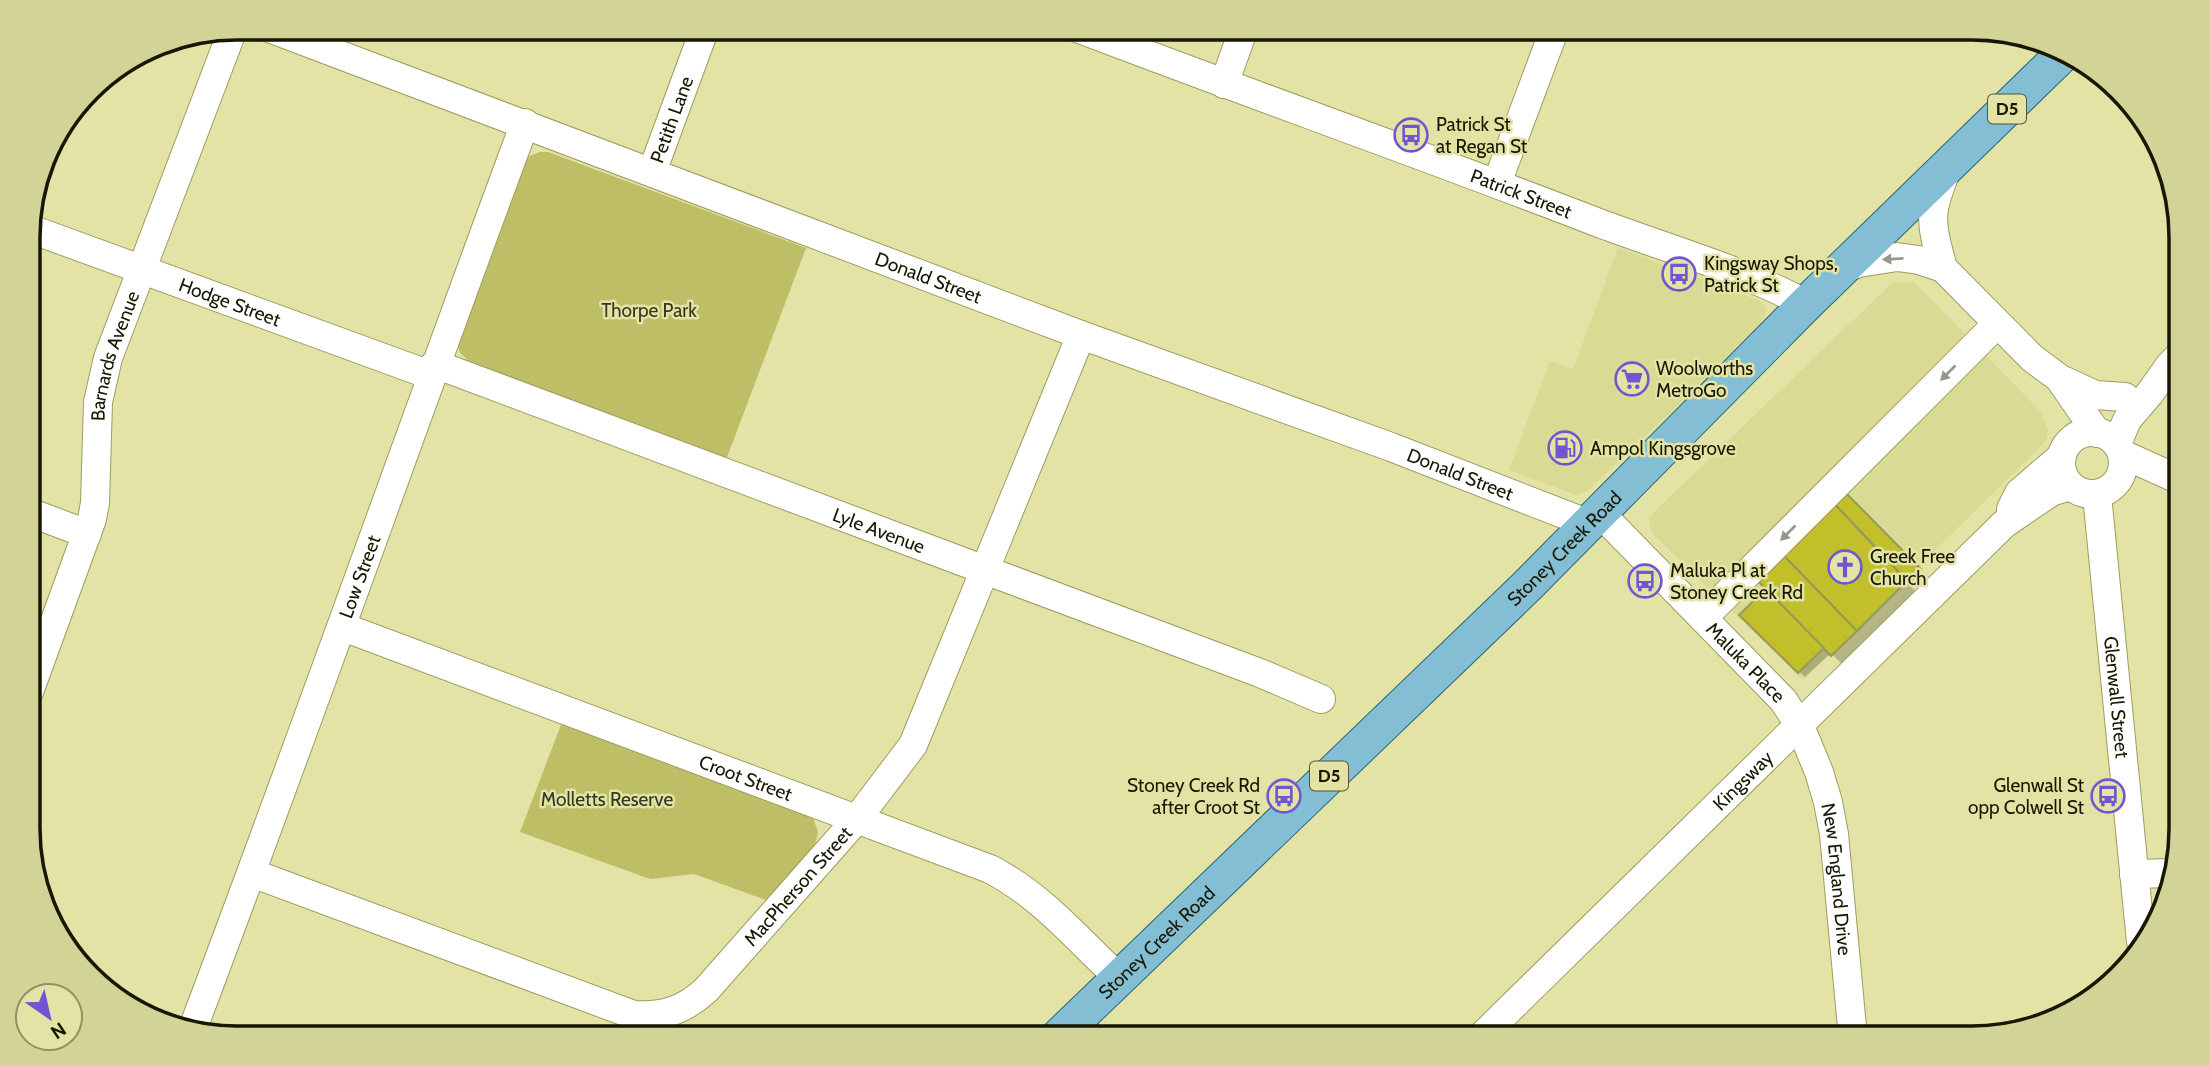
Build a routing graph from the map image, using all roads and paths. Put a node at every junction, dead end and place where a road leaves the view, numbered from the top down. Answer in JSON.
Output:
{"nodes":[{"id":1,"x":301,"y":40,"type":"edge"},
{"id":2,"x":701,"y":40,"type":"edge"},
{"id":3,"x":1108,"y":40,"type":"edge"},
{"id":4,"x":1240,"y":40,"type":"edge"},
{"id":5,"x":1551,"y":40,"type":"edge"},
{"id":6,"x":229,"y":41,"type":"edge"},
{"id":7,"x":2057,"y":60,"type":"edge"},
{"id":8,"x":1224,"y":84,"type":"junction"},
{"id":9,"x":525,"y":123,"type":"junction"},
{"id":10,"x":1948,"y":167,"type":"junction"},
{"id":11,"x":652,"y":172,"type":"junction"},
{"id":12,"x":1497,"y":183,"type":"junction"},
{"id":13,"x":41,"y":232,"type":"edge"},
{"id":14,"x":1943,"y":268,"type":"junction"},
{"id":15,"x":1843,"y":269,"type":"junction"},
{"id":16,"x":142,"y":270,"type":"junction"},
{"id":17,"x":1806,"y":304,"type":"junction"},
{"id":18,"x":1997,"y":324,"type":"junction"},
{"id":19,"x":1082,"y":335,"type":"junction"},
{"id":20,"x":2032,"y":358,"type":"junction"},
{"id":21,"x":2169,"y":364,"type":"edge"},
{"id":22,"x":2169,"y":368,"type":"edge"},
{"id":23,"x":433,"y":370,"type":"junction"},
{"id":24,"x":2059,"y":378,"type":"junction"},
{"id":25,"x":2124,"y":397,"type":"junction"},
{"id":26,"x":2112,"y":448,"type":"junction"},
{"id":27,"x":2065,"y":449,"type":"junction"},
{"id":28,"x":2169,"y":476,"type":"edge"},
{"id":29,"x":2070,"y":486,"type":"junction"},
{"id":30,"x":2096,"y":495,"type":"junction"},
{"id":31,"x":41,"y":516,"type":"edge"},
{"id":32,"x":1594,"y":518,"type":"junction"},
{"id":33,"x":2004,"y":524,"type":"junction"},
{"id":34,"x":87,"y":534,"type":"junction"},
{"id":35,"x":984,"y":569,"type":"junction"},
{"id":36,"x":1703,"y":618,"type":"junction"},
{"id":37,"x":343,"y":627,"type":"junction"},
{"id":38,"x":40,"y":664,"type":"edge"},
{"id":39,"x":1321,"y":699,"type":"dead end"},
{"id":40,"x":1800,"y":726,"type":"junction"},
{"id":41,"x":856,"y":819,"type":"junction"},
{"id":42,"x":251,"y":873,"type":"junction"},
{"id":43,"x":2163,"y":873,"type":"edge"},
{"id":44,"x":2134,"y":874,"type":"junction"},
{"id":45,"x":2140,"y":931,"type":"edge"},
{"id":46,"x":1118,"y":977,"type":"junction"},
{"id":47,"x":196,"y":1021,"type":"edge"},
{"id":48,"x":1493,"y":1025,"type":"edge"},
{"id":49,"x":1852,"y":1025,"type":"edge"},
{"id":50,"x":1069,"y":1026,"type":"edge"}],
"edges":[{"from":1,"to":9,"type":"street","name":"Donald Street"},
{"from":2,"to":11,"type":"street","name":"Petith Lane"},
{"from":3,"to":8,"type":"street","name":"Patrick Street"},
{"from":4,"to":8,"type":"street"},
{"from":5,"to":12,"type":"street"},
{"from":6,"to":16,"type":"street","name":"Barnards Avenue"},
{"from":7,"to":10,"type":"main road","name":"Stoney Creek Road","number":"D5"},
{"from":8,"to":12,"type":"street","name":"Patrick Street"},
{"from":9,"to":11,"type":"street","name":"Donald Street"},
{"from":9,"to":23,"type":"street","name":"Low Street"},
{"from":10,"to":14,"type":"street"},
{"from":10,"to":15,"type":"main road","name":"Stoney Creek Road","number":"D5"},
{"from":11,"to":19,"type":"street","name":"Donald Street"},
{"from":12,"to":17,"type":"street","name":"Patrick Street"},
{"from":13,"to":16,"type":"street","name":"Hodge Street"},
{"from":14,"to":15,"type":"street","one_way":true},
{"from":14,"to":18,"type":"street"},
{"from":15,"to":17,"type":"main road","name":"Stoney Creek Road","number":"D5"},
{"from":16,"to":23,"type":"street","name":"Hodge Street"},
{"from":16,"to":34,"type":"street","name":"Barnards Avenue"},
{"from":17,"to":32,"type":"main road","name":"Stoney Creek Road","number":"D5"},
{"from":18,"to":20,"type":"street"},
{"from":18,"to":36,"type":"street","one_way":true},
{"from":19,"to":32,"type":"street","name":"Donald Street"},
{"from":19,"to":35,"type":"street","name":"MacPherson Street"},
{"from":20,"to":24,"type":"street"},
{"from":20,"to":27,"type":"street"},
{"from":21,"to":25,"type":"street"},
{"from":22,"to":26,"type":"street"},
{"from":23,"to":35,"type":"street","name":"Lyle Avenue"},
{"from":23,"to":37,"type":"street","name":"Low Street"},
{"from":24,"to":25,"type":"street"},
{"from":24,"to":26,"type":"street"},
{"from":25,"to":26,"type":"street"},
{"from":26,"to":27,"type":"street"},
{"from":26,"to":28,"type":"street"},
{"from":26,"to":30,"type":"street"},
{"from":27,"to":29,"type":"street"},
{"from":27,"to":33,"type":"street","name":"Kingsway"},
{"from":29,"to":30,"type":"street"},
{"from":29,"to":33,"type":"street","name":"Kingsway"},
{"from":30,"to":44,"type":"street","name":"Glenwall Street"},
{"from":31,"to":34,"type":"street"},
{"from":32,"to":36,"type":"street","name":"Maluka Place"},
{"from":32,"to":46,"type":"main road","name":"Stoney Creek Road","number":"D5"},
{"from":33,"to":40,"type":"street","name":"Kingsway"},
{"from":34,"to":38,"type":"street","name":"Barnards Avenue"},
{"from":35,"to":39,"type":"street","name":"Lyle Avenue"},
{"from":35,"to":41,"type":"street","name":"MacPherson Street"},
{"from":36,"to":40,"type":"street","name":"Maluka Place"},
{"from":37,"to":41,"type":"street","name":"Croot Street"},
{"from":37,"to":42,"type":"street","name":"Low Street"},
{"from":40,"to":48,"type":"street","name":"Kingsway"},
{"from":40,"to":49,"type":"street","name":"New England Drive"},
{"from":41,"to":42,"type":"street","name":"MacPherson Street"},
{"from":41,"to":46,"type":"street","name":"Croot Street"},
{"from":42,"to":47,"type":"street","name":"Low Street"},
{"from":43,"to":44,"type":"street"},
{"from":44,"to":45,"type":"street","name":"Glenwall Street"},
{"from":46,"to":50,"type":"main road","name":"Stoney Creek Road","number":"D5"}]}
